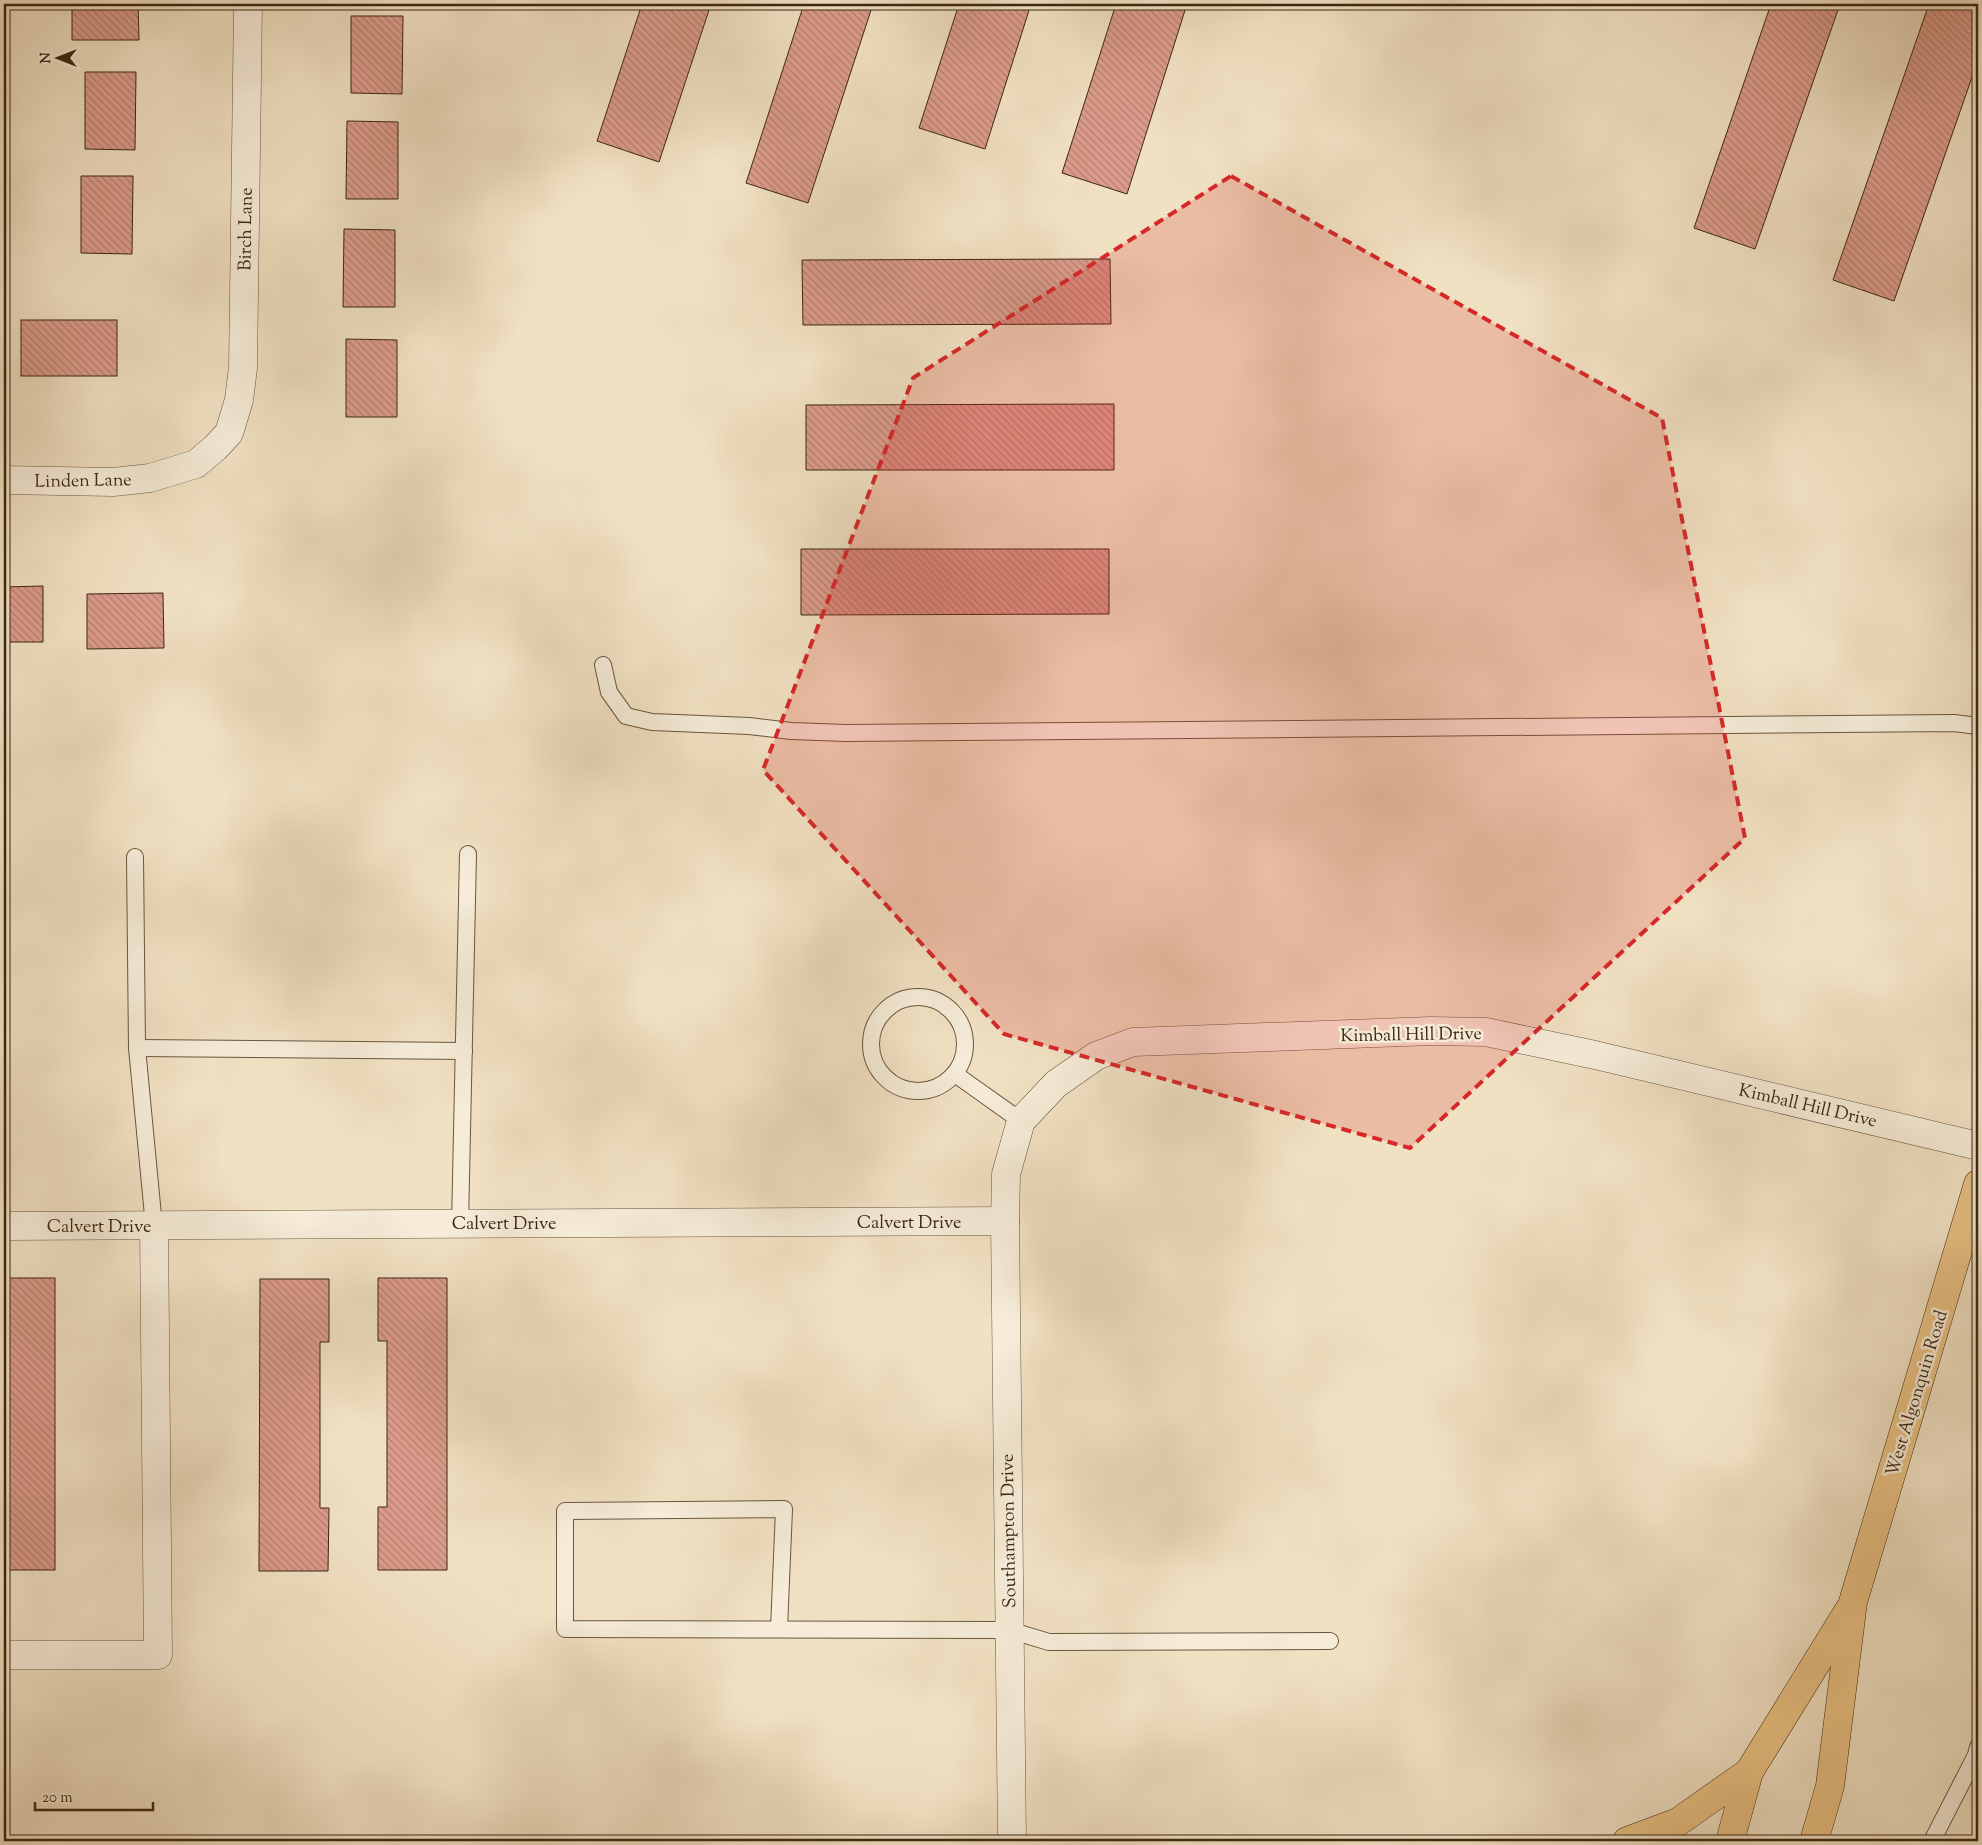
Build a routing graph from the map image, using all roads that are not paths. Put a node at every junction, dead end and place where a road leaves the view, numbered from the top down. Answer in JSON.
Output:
{"nodes":[{"id":1,"x":248,"y":4,"type":"edge"},
{"id":2,"x":215,"y":448,"type":"joint"},
{"id":3,"x":4,"y":480,"type":"edge"},
{"id":4,"x":603,"y":665,"type":"dead end"},
{"id":5,"x":1978,"y":726,"type":"edge"},
{"id":6,"x":468,"y":854,"type":"dead end"},
{"id":7,"x":136,"y":857,"type":"dead end"},
{"id":8,"x":137,"y":1048,"type":"junction"},
{"id":9,"x":464,"y":1051,"type":"junction"},
{"id":10,"x":955,"y":1074,"type":"junction"},
{"id":11,"x":1021,"y":1122,"type":"junction"},
{"id":12,"x":1978,"y":1146,"type":"edge"},
{"id":13,"x":1978,"y":1184,"type":"edge"},
{"id":14,"x":1005,"y":1221,"type":"junction"},
{"id":15,"x":460,"y":1224,"type":"junction"},
{"id":16,"x":4,"y":1226,"type":"edge"},
{"id":17,"x":154,"y":1226,"type":"junction"},
{"id":18,"x":1853,"y":1602,"type":"junction"},
{"id":19,"x":779,"y":1629,"type":"junction"},
{"id":20,"x":1009,"y":1630,"type":"junction"},
{"id":21,"x":1330,"y":1641,"type":"dead end"},
{"id":22,"x":4,"y":1655,"type":"edge"},
{"id":23,"x":1978,"y":1747,"type":"edge"},
{"id":24,"x":1750,"y":1772,"type":"junction"},
{"id":25,"x":1012,"y":1841,"type":"edge"},
{"id":26,"x":1627,"y":1841,"type":"edge"},
{"id":27,"x":1730,"y":1841,"type":"edge"},
{"id":28,"x":1814,"y":1841,"type":"edge"},
{"id":29,"x":1932,"y":1841,"type":"edge"}],
"edges":[{"from":1,"to":2,"type":"street","name":"Birch Lane"},
{"from":2,"to":3,"type":"street","name":"Linden Lane"},
{"from":4,"to":5,"type":"lane"},
{"from":6,"to":9,"type":"lane"},
{"from":7,"to":8,"type":"lane"},
{"from":8,"to":9,"type":"lane"},
{"from":8,"to":17,"type":"lane"},
{"from":9,"to":15,"type":"lane"},
{"from":10,"to":10,"type":"lane"},
{"from":10,"to":11,"type":"lane"},
{"from":11,"to":12,"type":"street","name":"Kimball Hill Drive"},
{"from":11,"to":14,"type":"street","name":"Kimball Hill Drive"},
{"from":13,"to":18,"type":"main road","name":"West Algonquin Road"},
{"from":14,"to":15,"type":"street","name":"Calvert Drive"},
{"from":14,"to":20,"type":"street","name":"Southampton Drive"},
{"from":15,"to":17,"type":"street","name":"Calvert Drive"},
{"from":16,"to":17,"type":"street","name":"Calvert Drive"},
{"from":17,"to":22,"type":"street"},
{"from":18,"to":24,"type":"main road","name":"West Algonquin Road"},
{"from":18,"to":28,"type":"main road","name":"West Algonquin Road"},
{"from":19,"to":19,"type":"lane"},
{"from":19,"to":20,"type":"lane"},
{"from":20,"to":21,"type":"lane"},
{"from":20,"to":25,"type":"street","name":"Southampton Drive"},
{"from":23,"to":29,"type":"lane"},
{"from":24,"to":26,"type":"main road"},
{"from":24,"to":27,"type":"main road","name":"West Algonquin Road"}]}
